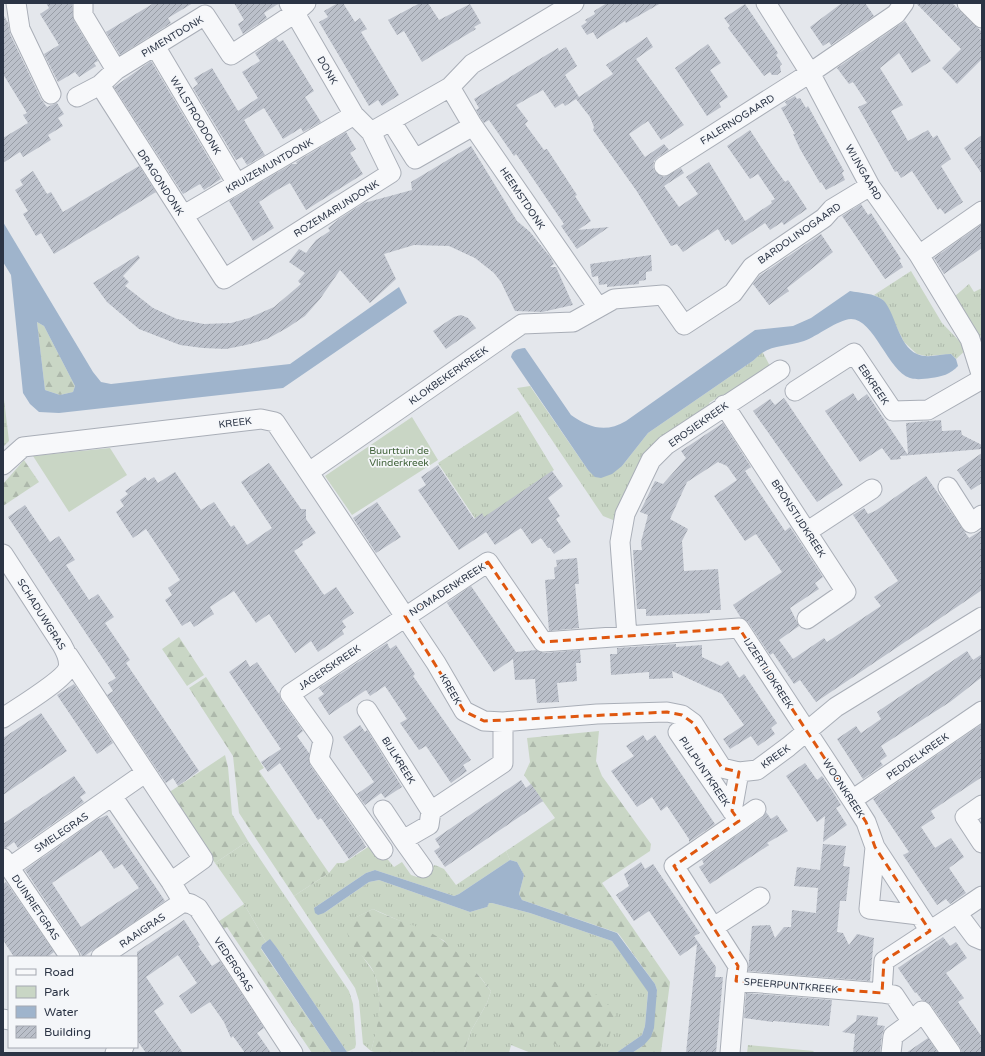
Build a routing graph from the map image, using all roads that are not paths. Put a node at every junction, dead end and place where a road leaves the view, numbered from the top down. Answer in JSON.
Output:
{"nodes":[{"id":1,"x":16,"y":3,"type":"edge"},
{"id":2,"x":83,"y":3,"type":"edge"},
{"id":3,"x":574,"y":3,"type":"edge"},
{"id":4,"x":766,"y":3,"type":"edge"},
{"id":5,"x":904,"y":3,"type":"edge"},
{"id":6,"x":967,"y":3,"type":"edge"},
{"id":7,"x":297,"y":6,"type":"edge"},
{"id":8,"x":982,"y":18,"type":"edge"},
{"id":9,"x":155,"y":46,"type":"junction"},
{"id":10,"x":116,"y":70,"type":"junction"},
{"id":11,"x":810,"y":73,"type":"junction"},
{"id":12,"x":100,"y":85,"type":"junction"},
{"id":13,"x":450,"y":87,"type":"junction"},
{"id":14,"x":51,"y":94,"type":"dead end"},
{"id":15,"x":77,"y":97,"type":"dead end"},
{"id":16,"x":354,"y":115,"type":"junction"},
{"id":17,"x":391,"y":121,"type":"junction"},
{"id":18,"x":473,"y":126,"type":"junction"},
{"id":19,"x":371,"y":132,"type":"junction"},
{"id":20,"x":664,"y":166,"type":"dead end"},
{"id":21,"x":237,"y":184,"type":"junction"},
{"id":22,"x":870,"y":186,"type":"junction"},
{"id":23,"x":982,"y":211,"type":"edge"},
{"id":24,"x":184,"y":215,"type":"junction"},
{"id":25,"x":919,"y":255,"type":"junction"},
{"id":26,"x":224,"y":279,"type":"joint"},
{"id":27,"x":598,"y":307,"type":"junction"},
{"id":28,"x":981,"y":369,"type":"edge"},
{"id":29,"x":780,"y":370,"type":"dead end"},
{"id":30,"x":795,"y":391,"type":"dead end"},
{"id":31,"x":724,"y":405,"type":"junction"},
{"id":32,"x":3,"y":465,"type":"edge"},
{"id":33,"x":309,"y":472,"type":"junction"},
{"id":34,"x":948,"y":487,"type":"dead end"},
{"id":35,"x":872,"y":489,"type":"dead end"},
{"id":36,"x":982,"y":515,"type":"edge"},
{"id":37,"x":808,"y":531,"type":"junction"},
{"id":38,"x":5,"y":562,"type":"edge"},
{"id":39,"x":405,"y":616,"type":"junction"},
{"id":40,"x":982,"y":617,"type":"edge"},
{"id":41,"x":807,"y":619,"type":"dead end"},
{"id":42,"x":627,"y":636,"type":"junction"},
{"id":43,"x":68,"y":655,"type":"junction"},
{"id":44,"x":367,"y":710,"type":"dead end"},
{"id":45,"x":982,"y":711,"type":"edge"},
{"id":46,"x":3,"y":718,"type":"edge"},
{"id":47,"x":503,"y":722,"type":"junction"},
{"id":48,"x":678,"y":732,"type":"dead end"},
{"id":49,"x":807,"y":732,"type":"junction"},
{"id":50,"x":739,"y":772,"type":"junction"},
{"id":51,"x":145,"y":773,"type":"junction"},
{"id":52,"x":112,"y":796,"type":"junction"},
{"id":53,"x":852,"y":800,"type":"junction"},
{"id":54,"x":982,"y":805,"type":"edge"},
{"id":55,"x":756,"y":809,"type":"dead end"},
{"id":56,"x":383,"y":810,"type":"dead end"},
{"id":57,"x":431,"y":811,"type":"junction"},
{"id":58,"x":735,"y":816,"type":"junction"},
{"id":59,"x":403,"y":840,"type":"junction"},
{"id":60,"x":982,"y":843,"type":"edge"},
{"id":61,"x":875,"y":847,"type":"junction"},
{"id":62,"x":383,"y":850,"type":"dead end"},
{"id":63,"x":6,"y":862,"type":"edge"},
{"id":64,"x":423,"y":868,"type":"dead end"},
{"id":65,"x":171,"y":882,"type":"junction"},
{"id":66,"x":982,"y":896,"type":"edge"},
{"id":67,"x":760,"y":897,"type":"dead end"},
{"id":68,"x":183,"y":902,"type":"junction"},
{"id":69,"x":957,"y":913,"type":"junction"},
{"id":70,"x":919,"y":915,"type":"junction"},
{"id":71,"x":714,"y":927,"type":"junction"},
{"id":72,"x":930,"y":931,"type":"junction"},
{"id":73,"x":982,"y":940,"type":"edge"},
{"id":74,"x":69,"y":956,"type":"edge"},
{"id":75,"x":102,"y":956,"type":"edge"},
{"id":76,"x":736,"y":981,"type":"junction"},
{"id":77,"x":882,"y":994,"type":"junction"},
{"id":78,"x":912,"y":1022,"type":"junction"},
{"id":79,"x":293,"y":1053,"type":"edge"},
{"id":80,"x":730,"y":1053,"type":"edge"},
{"id":81,"x":891,"y":1053,"type":"edge"},
{"id":82,"x":951,"y":1053,"type":"edge"}],
"edges":[{"from":1,"to":14,"type":"street"},
{"from":2,"to":10,"type":"street"},
{"from":3,"to":13,"type":"street"},
{"from":4,"to":11,"type":"street","name":"WIJNGAARD"},
{"from":5,"to":11,"type":"street","name":"FALERNOGAARD"},
{"from":6,"to":8,"type":"street"},
{"from":7,"to":9,"type":"street","name":"PIMENTDONK"},
{"from":7,"to":16,"type":"street","name":"DONK"},
{"from":9,"to":10,"type":"street","name":"PIMENTDONK"},
{"from":9,"to":21,"type":"street","name":"WALSTROODONK"},
{"from":10,"to":12,"type":"street","name":"PIMENTDONK"},
{"from":11,"to":20,"type":"street","name":"FALERNOGAARD"},
{"from":11,"to":22,"type":"street","name":"WIJNGAARD"},
{"from":12,"to":15,"type":"street","name":"PIMENTDONK"},
{"from":12,"to":24,"type":"street","name":"DRAGONDONK"},
{"from":13,"to":17,"type":"street"},
{"from":13,"to":18,"type":"street","name":"HEEMSTDONK"},
{"from":16,"to":19,"type":"street","name":"DONK"},
{"from":16,"to":21,"type":"street","name":"KRUIZEMUNTDONK"},
{"from":17,"to":18,"type":"street"},
{"from":17,"to":19,"type":"street"},
{"from":18,"to":27,"type":"street","name":"HEEMSTDONK"},
{"from":19,"to":26,"type":"street","name":"ROZEMARIJNDONK"},
{"from":21,"to":24,"type":"street","name":"KRUIZEMUNTDONK"},
{"from":22,"to":25,"type":"street","name":"WIJNGAARD"},
{"from":22,"to":27,"type":"street","name":"BARDOLINOGAARD"},
{"from":23,"to":25,"type":"street"},
{"from":24,"to":26,"type":"street","name":"DRAGONDONK"},
{"from":25,"to":28,"type":"street","name":"WIJNGAARD"},
{"from":27,"to":33,"type":"street","name":"KLOKBEKERKREEK"},
{"from":28,"to":30,"type":"street","name":"EBKREEK"},
{"from":29,"to":31,"type":"street","name":"EROSIEKREEK"},
{"from":31,"to":37,"type":"street","name":"BRONSTIJDKREEK"},
{"from":31,"to":42,"type":"street","name":"EROSIEKREEK"},
{"from":32,"to":33,"type":"street","name":"KREEK"},
{"from":33,"to":39,"type":"street","name":"KREEK"},
{"from":34,"to":36,"type":"street"},
{"from":35,"to":37,"type":"street"},
{"from":37,"to":41,"type":"street","name":"BRONSTIJDKREEK"},
{"from":38,"to":43,"type":"street","name":"SCHADUWGRAS"},
{"from":39,"to":42,"type":"street","name":"NOMADENKREEK"},
{"from":39,"to":47,"type":"street","name":"KREEK"},
{"from":39,"to":62,"type":"street","name":"JAGERSKREEK"},
{"from":40,"to":49,"type":"street","name":"KREEK"},
{"from":42,"to":49,"type":"street","name":"IJZERTIJDKREEK"},
{"from":43,"to":46,"type":"street","name":"SCHADUWGRAS"},
{"from":43,"to":51,"type":"street"},
{"from":44,"to":57,"type":"street","name":"BIJLKREEK"},
{"from":45,"to":53,"type":"street","name":"PEDDELKREEK"},
{"from":47,"to":50,"type":"street","name":"KREEK"},
{"from":47,"to":57,"type":"street"},
{"from":48,"to":58,"type":"street","name":"PIJLPUNTKREEK"},
{"from":49,"to":50,"type":"street","name":"KREEK"},
{"from":49,"to":53,"type":"street","name":"WOONKREEK"},
{"from":50,"to":58,"type":"street","name":"PIJLPUNTKREEK"},
{"from":51,"to":52,"type":"street"},
{"from":51,"to":65,"type":"street"},
{"from":52,"to":63,"type":"street","name":"SMELEGRAS"},
{"from":52,"to":65,"type":"street"},
{"from":53,"to":61,"type":"street","name":"WOONKREEK"},
{"from":54,"to":60,"type":"street"},
{"from":55,"to":58,"type":"street"},
{"from":56,"to":59,"type":"street"},
{"from":57,"to":59,"type":"street"},
{"from":58,"to":71,"type":"street","name":"SPEERPUNTKREEK"},
{"from":59,"to":64,"type":"street"},
{"from":61,"to":70,"type":"street","name":"WOONKREEK"},
{"from":61,"to":70,"type":"street","name":"WOONKREEK"},
{"from":63,"to":74,"type":"street","name":"DUINRIETGRAS"},
{"from":65,"to":68,"type":"street"},
{"from":66,"to":69,"type":"street"},
{"from":67,"to":71,"type":"street"},
{"from":68,"to":75,"type":"street","name":"RAAIGRAS"},
{"from":68,"to":79,"type":"street","name":"VEDERGRAS"},
{"from":69,"to":72,"type":"street"},
{"from":69,"to":73,"type":"street"},
{"from":70,"to":72,"type":"street","name":"WOONKREEK"},
{"from":71,"to":76,"type":"street","name":"SPEERPUNTKREEK"},
{"from":72,"to":77,"type":"street"},
{"from":76,"to":77,"type":"street","name":"SPEERPUNTKREEK"},
{"from":76,"to":80,"type":"street"},
{"from":77,"to":78,"type":"street","name":"SPEERPUNTKREEK"},
{"from":78,"to":81,"type":"street"},
{"from":78,"to":82,"type":"street"}]}
